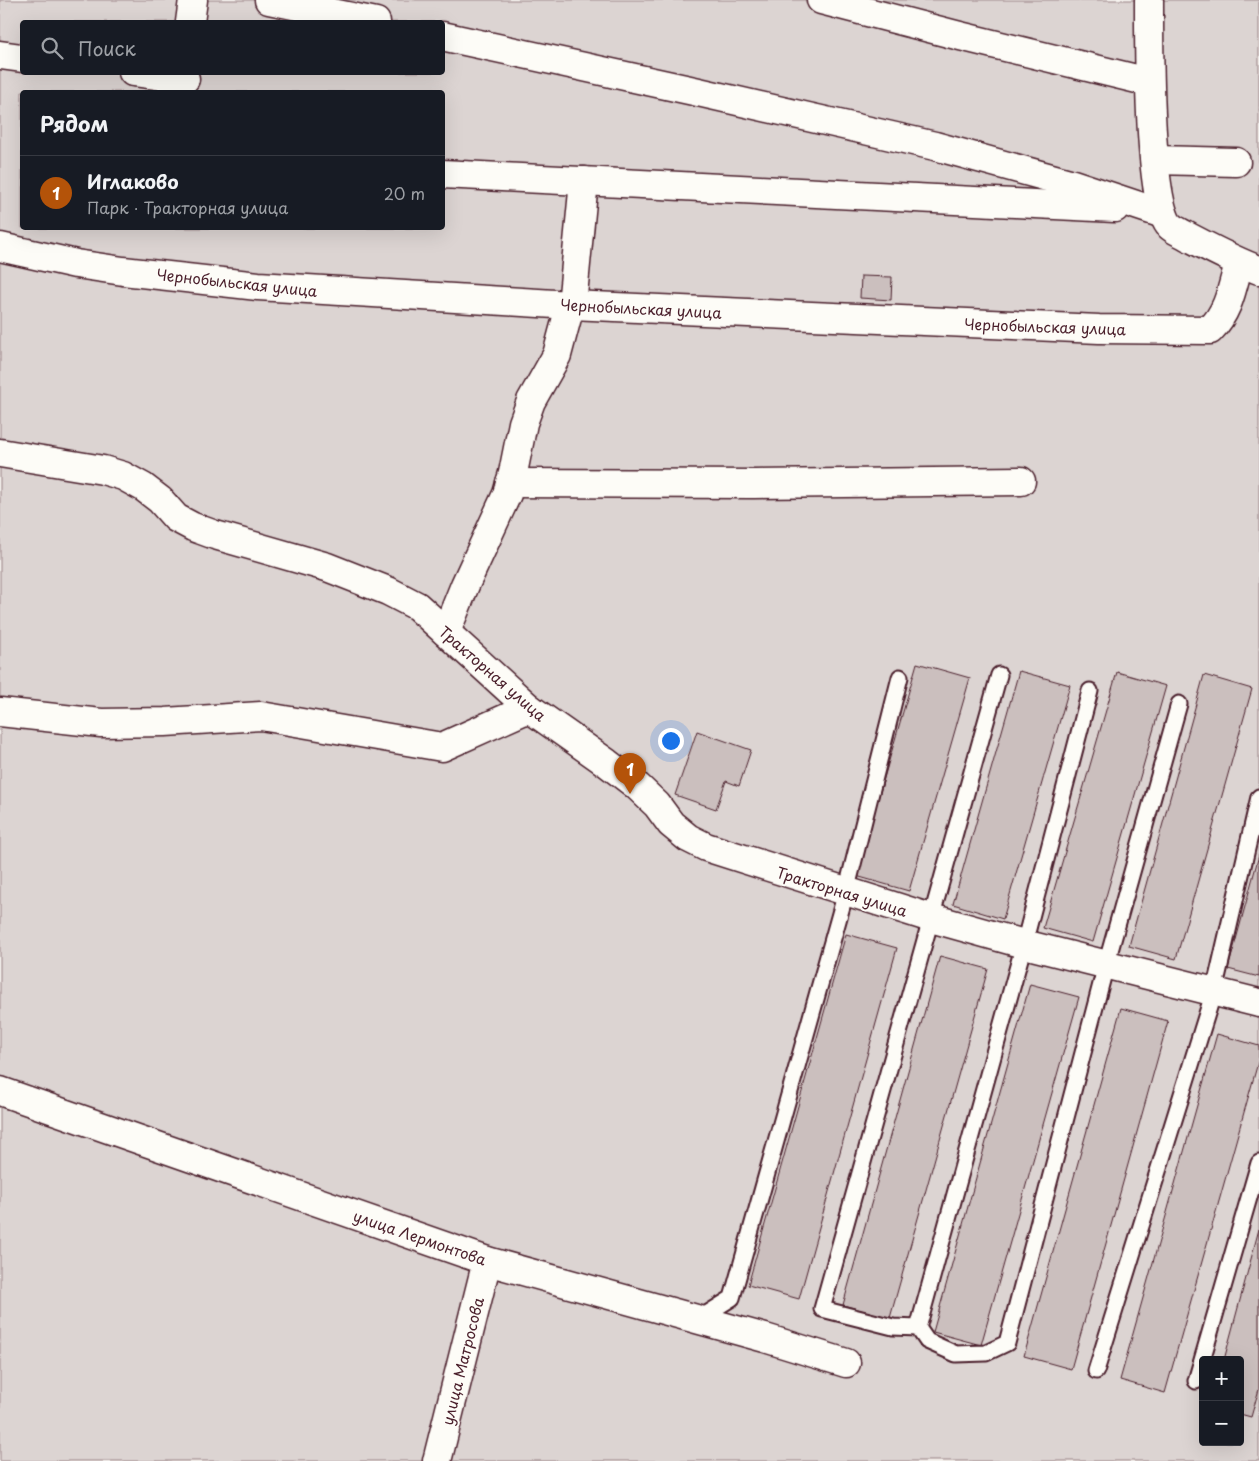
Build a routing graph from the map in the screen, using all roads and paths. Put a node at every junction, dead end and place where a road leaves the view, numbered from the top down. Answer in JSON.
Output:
{"nodes":[{"id":1,"x":193,"y":0,"type":"edge"},
{"id":2,"x":269,"y":0,"type":"edge"},
{"id":3,"x":821,"y":0,"type":"edge"},
{"id":4,"x":1149,"y":0,"type":"edge"},
{"id":5,"x":190,"y":20,"type":"edge"},
{"id":6,"x":366,"y":20,"type":"edge"},
{"id":7,"x":445,"y":37,"type":"edge"},
{"id":8,"x":0,"y":55,"type":"edge"},
{"id":9,"x":20,"y":58,"type":"edge"},
{"id":10,"x":150,"y":75,"type":"edge"},
{"id":11,"x":185,"y":81,"type":"edge"},
{"id":12,"x":1149,"y":82,"type":"junction"},
{"id":13,"x":1155,"y":160,"type":"junction"},
{"id":14,"x":1236,"y":162,"type":"dead end"},
{"id":15,"x":445,"y":174,"type":"edge"},
{"id":16,"x":584,"y":181,"type":"junction"},
{"id":17,"x":1154,"y":212,"type":"junction"},
{"id":18,"x":0,"y":247,"type":"edge"},
{"id":19,"x":1249,"y":266,"type":"edge"},
{"id":20,"x":571,"y":305,"type":"junction"},
{"id":21,"x":0,"y":453,"type":"edge"},
{"id":22,"x":1021,"y":481,"type":"dead end"},
{"id":23,"x":510,"y":483,"type":"junction"},
{"id":24,"x":446,"y":632,"type":"junction"},
{"id":25,"x":998,"y":675,"type":"dead end"},
{"id":26,"x":900,"y":677,"type":"dead end"},
{"id":27,"x":1090,"y":691,"type":"dead end"},
{"id":28,"x":1179,"y":704,"type":"dead end"},
{"id":29,"x":529,"y":708,"type":"junction"},
{"id":30,"x":0,"y":712,"type":"edge"},
{"id":31,"x":1259,"y":797,"type":"edge"},
{"id":32,"x":846,"y":892,"type":"junction"},
{"id":33,"x":931,"y":918,"type":"junction"},
{"id":34,"x":1024,"y":944,"type":"junction"},
{"id":35,"x":1106,"y":965,"type":"junction"},
{"id":36,"x":1214,"y":991,"type":"junction"},
{"id":37,"x":1259,"y":1003,"type":"edge"},
{"id":38,"x":0,"y":1091,"type":"edge"},
{"id":39,"x":1259,"y":1163,"type":"edge"},
{"id":40,"x":487,"y":1261,"type":"junction"},
{"id":41,"x":697,"y":1320,"type":"junction"},
{"id":42,"x":918,"y":1328,"type":"junction"},
{"id":43,"x":846,"y":1363,"type":"dead end"},
{"id":44,"x":1096,"y":1371,"type":"dead end"},
{"id":45,"x":1196,"y":1381,"type":"dead end"},
{"id":46,"x":437,"y":1461,"type":"edge"}],
"edges":[{"from":1,"to":5,"type":"street"},
{"from":2,"to":6,"type":"street"},
{"from":3,"to":12,"type":"street"},
{"from":4,"to":12,"type":"street"},
{"from":7,"to":17,"type":"street"},
{"from":8,"to":9,"type":"street"},
{"from":10,"to":11,"type":"street"},
{"from":12,"to":13,"type":"street"},
{"from":13,"to":14,"type":"street"},
{"from":13,"to":17,"type":"street"},
{"from":15,"to":16,"type":"street"},
{"from":16,"to":17,"type":"street"},
{"from":16,"to":20,"type":"street"},
{"from":17,"to":19,"type":"street"},
{"from":18,"to":20,"type":"street","name":"Чернобыльская улица"},
{"from":19,"to":20,"type":"street","name":"Чернобыльская улица"},
{"from":20,"to":23,"type":"street"},
{"from":21,"to":24,"type":"street","name":"Тракторная улица"},
{"from":22,"to":23,"type":"street"},
{"from":23,"to":24,"type":"street"},
{"from":24,"to":29,"type":"street","name":"Тракторная улица"},
{"from":25,"to":33,"type":"lane"},
{"from":26,"to":32,"type":"lane"},
{"from":27,"to":34,"type":"lane"},
{"from":28,"to":35,"type":"lane"},
{"from":29,"to":30,"type":"street"},
{"from":29,"to":32,"type":"street","name":"Тракторная улица"},
{"from":31,"to":36,"type":"lane"},
{"from":32,"to":33,"type":"street","name":"Тракторная улица"},
{"from":32,"to":41,"type":"lane"},
{"from":33,"to":34,"type":"street","name":"Тракторная улица"},
{"from":33,"to":42,"type":"lane"},
{"from":34,"to":35,"type":"street","name":"Тракторная улица"},
{"from":34,"to":42,"type":"lane"},
{"from":35,"to":36,"type":"street","name":"Тракторная улица"},
{"from":35,"to":42,"type":"lane"},
{"from":36,"to":37,"type":"street","name":"Тракторная улица"},
{"from":36,"to":44,"type":"lane"},
{"from":38,"to":40,"type":"street","name":"улица Лермонтова"},
{"from":39,"to":45,"type":"lane"},
{"from":40,"to":41,"type":"street","name":"улица Лермонтова"},
{"from":40,"to":46,"type":"street","name":"улица Матросова"},
{"from":41,"to":43,"type":"street","name":"улица Лермонтова"}]}
